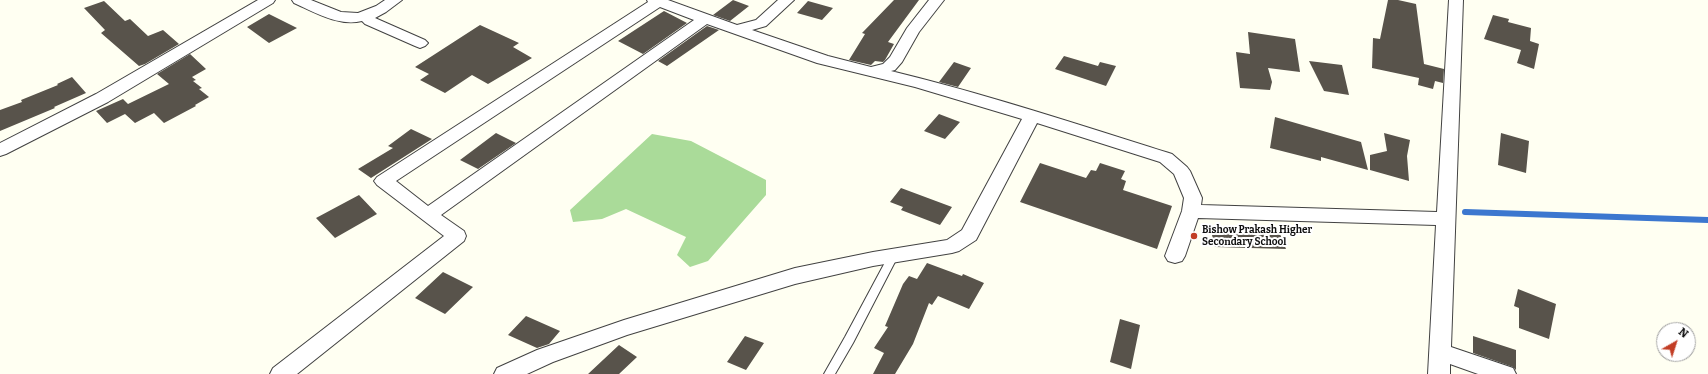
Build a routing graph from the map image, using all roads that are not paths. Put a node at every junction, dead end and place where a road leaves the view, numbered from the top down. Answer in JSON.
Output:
{"nodes":[{"id":1,"x":268,"y":0,"type":"edge"},
{"id":2,"x":299,"y":0,"type":"edge"},
{"id":3,"x":395,"y":0,"type":"edge"},
{"id":4,"x":787,"y":0,"type":"edge"},
{"id":5,"x":936,"y":0,"type":"edge"},
{"id":6,"x":1456,"y":0,"type":"edge"},
{"id":7,"x":656,"y":1,"type":"edge"},
{"id":8,"x":366,"y":17,"type":"junction"},
{"id":9,"x":704,"y":19,"type":"junction"},
{"id":10,"x":736,"y":30,"type":"junction"},
{"id":11,"x":420,"y":43,"type":"dead end"},
{"id":12,"x":898,"y":56,"type":"junction"},
{"id":13,"x":869,"y":72,"type":"junction"},
{"id":14,"x":918,"y":83,"type":"junction"},
{"id":15,"x":1032,"y":116,"type":"junction"},
{"id":16,"x":0,"y":150,"type":"edge"},
{"id":17,"x":1191,"y":212,"type":"junction"},
{"id":18,"x":428,"y":215,"type":"junction"},
{"id":19,"x":1447,"y":220,"type":"junction"},
{"id":20,"x":894,"y":256,"type":"junction"},
{"id":21,"x":1175,"y":256,"type":"dead end"},
{"id":22,"x":1440,"y":352,"type":"junction"},
{"id":23,"x":281,"y":374,"type":"edge"},
{"id":24,"x":505,"y":374,"type":"edge"},
{"id":25,"x":829,"y":374,"type":"edge"},
{"id":26,"x":1439,"y":374,"type":"edge"},
{"id":27,"x":1505,"y":374,"type":"edge"}],
"edges":[{"from":1,"to":16,"type":"street"},
{"from":2,"to":8,"type":"street"},
{"from":3,"to":8,"type":"street"},
{"from":4,"to":10,"type":"street"},
{"from":5,"to":12,"type":"street"},
{"from":6,"to":19,"type":"street"},
{"from":7,"to":9,"type":"street"},
{"from":7,"to":18,"type":"street"},
{"from":8,"to":11,"type":"street"},
{"from":9,"to":10,"type":"street"},
{"from":9,"to":18,"type":"street"},
{"from":10,"to":13,"type":"street"},
{"from":12,"to":13,"type":"street"},
{"from":12,"to":14,"type":"street"},
{"from":13,"to":14,"type":"street"},
{"from":14,"to":15,"type":"street"},
{"from":15,"to":17,"type":"street"},
{"from":15,"to":20,"type":"street"},
{"from":17,"to":19,"type":"street"},
{"from":17,"to":21,"type":"street"},
{"from":18,"to":23,"type":"street"},
{"from":19,"to":22,"type":"street"},
{"from":20,"to":24,"type":"street"},
{"from":20,"to":25,"type":"lane"},
{"from":22,"to":26,"type":"street"},
{"from":22,"to":27,"type":"street"}]}
